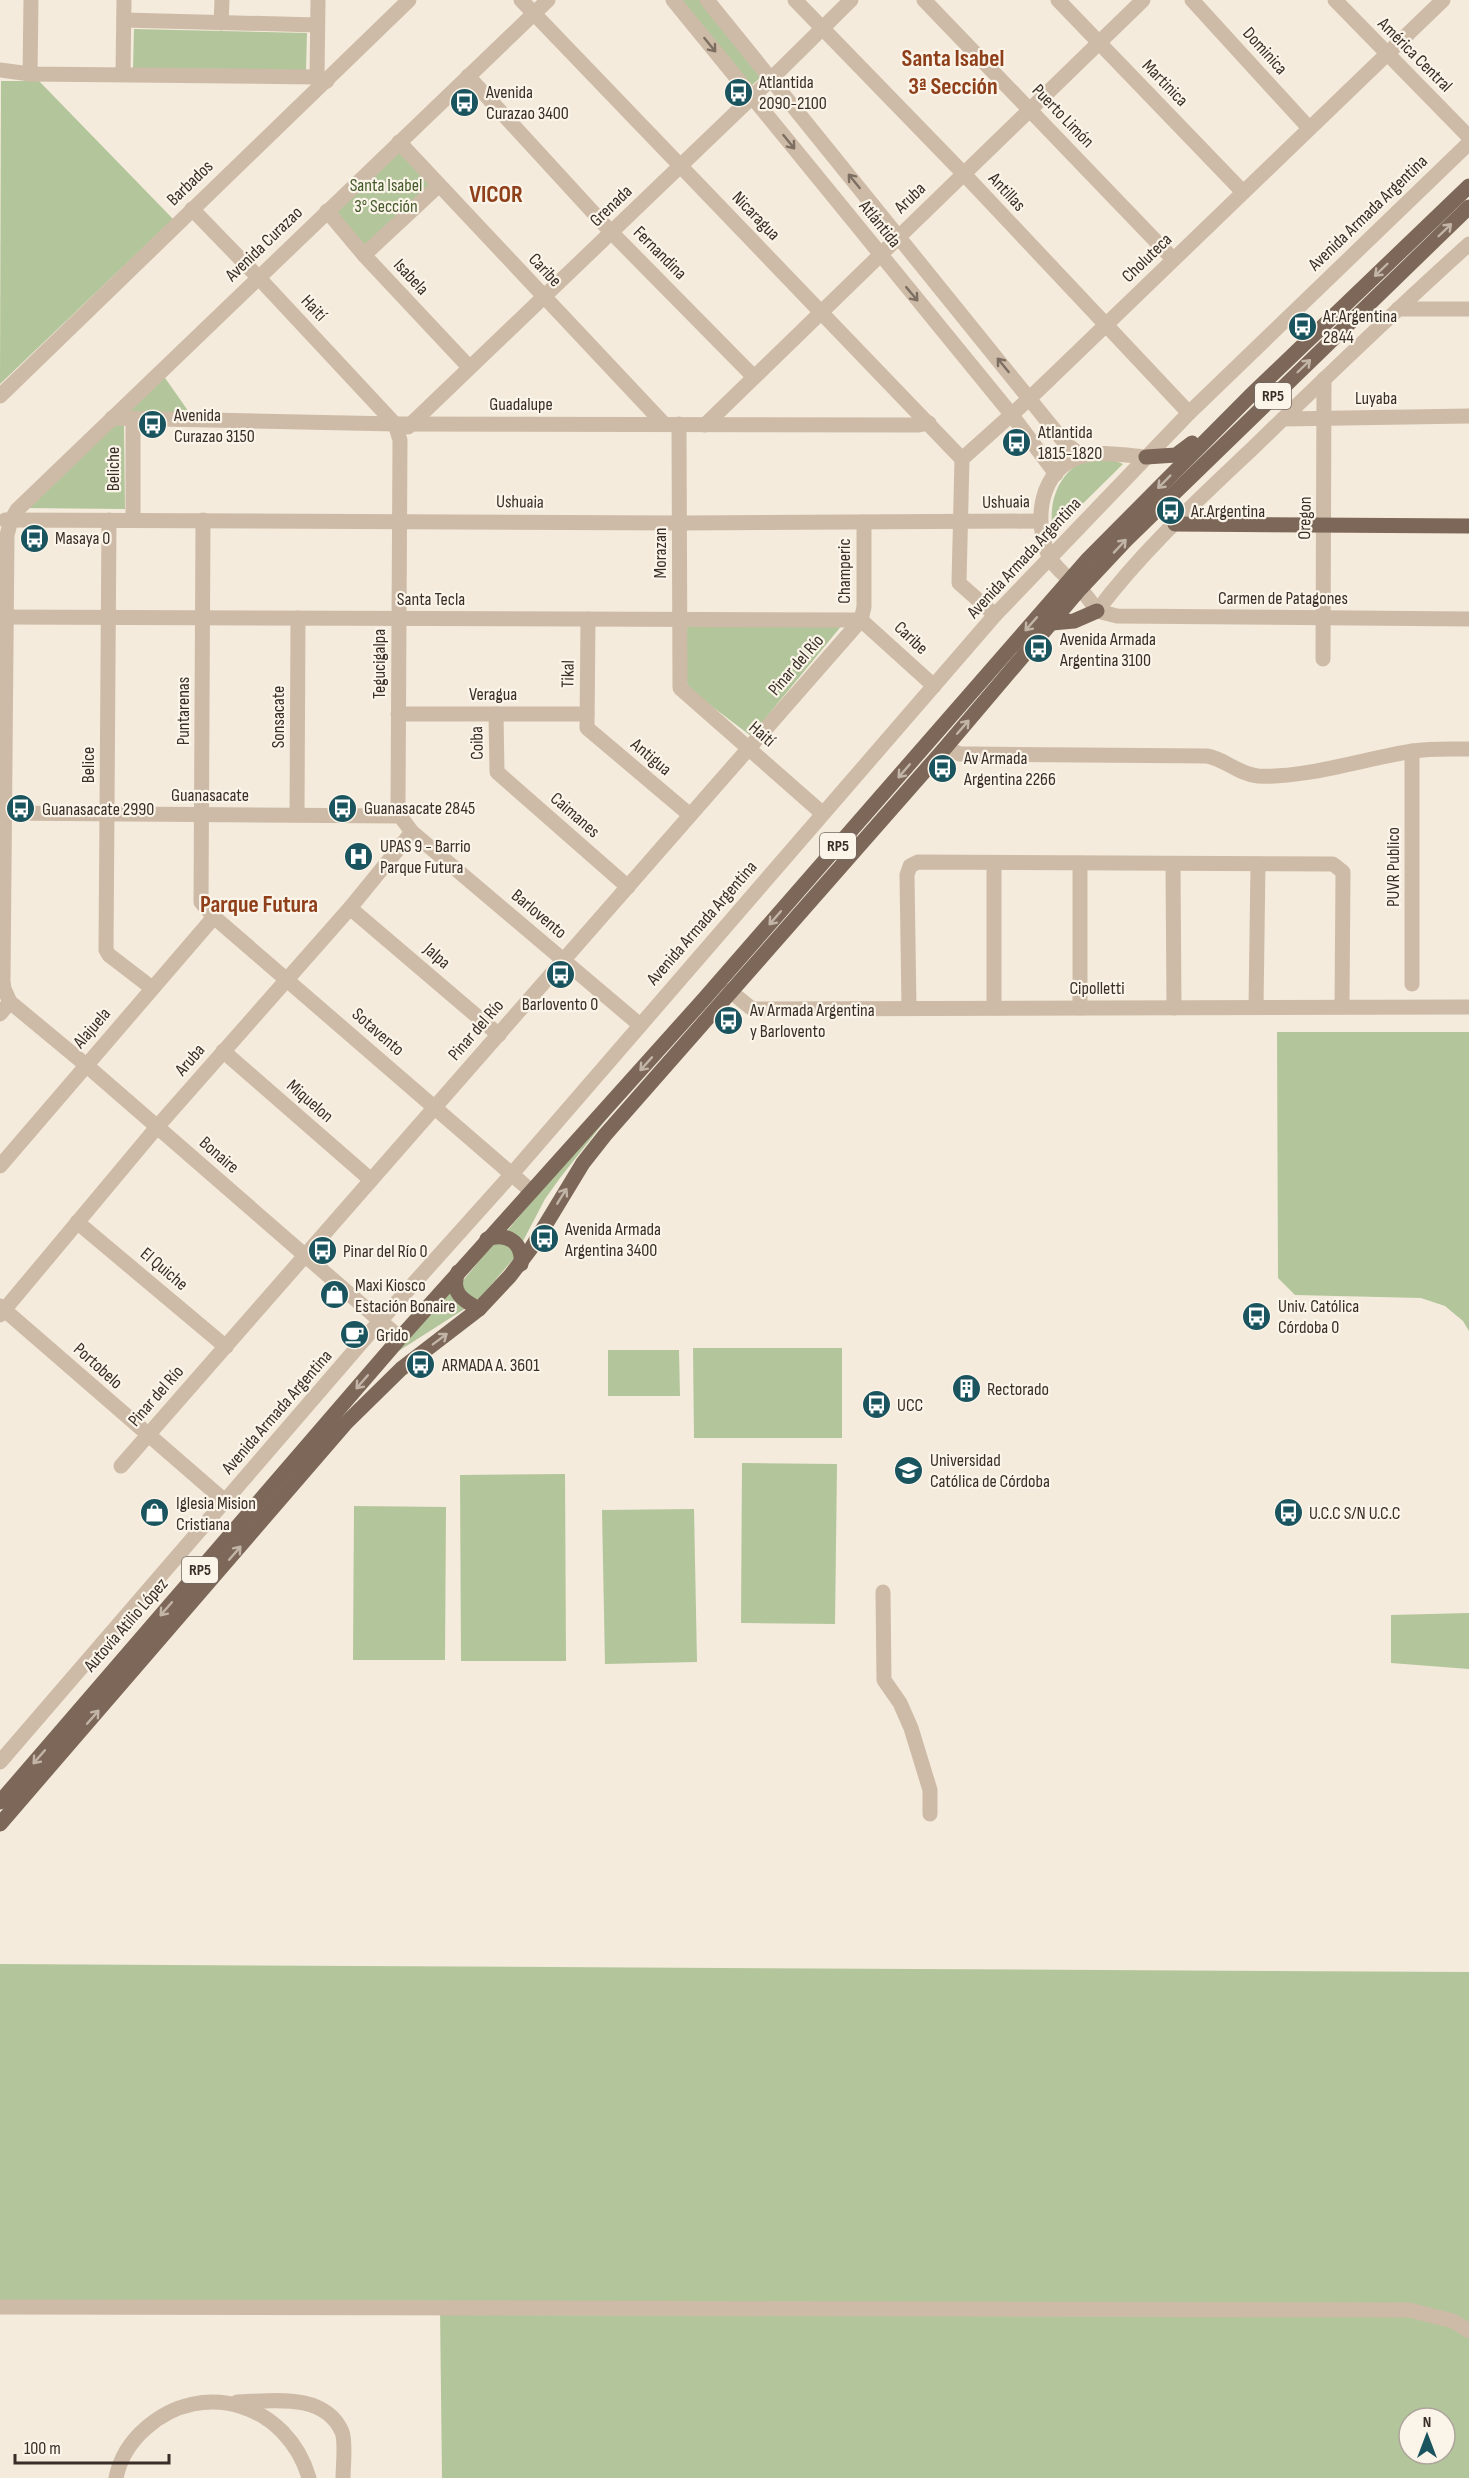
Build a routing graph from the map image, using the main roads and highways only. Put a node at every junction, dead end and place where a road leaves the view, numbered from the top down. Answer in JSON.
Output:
{"nodes":[{"id":1,"x":1469,"y":186,"type":"edge"},
{"id":2,"x":1469,"y":207,"type":"edge"},
{"id":3,"x":1250,"y":396,"type":"junction"},
{"id":4,"x":1146,"y":457,"type":"road end"},
{"id":5,"x":1175,"y":524,"type":"road end"},
{"id":6,"x":1469,"y":526,"type":"edge"},
{"id":7,"x":1075,"y":584,"type":"junction"},
{"id":8,"x":1097,"y":611,"type":"road end"},
{"id":9,"x":1052,"y":623,"type":"junction"},
{"id":10,"x":487,"y":1239,"type":"junction"},
{"id":11,"x":521,"y":1264,"type":"junction"},
{"id":12,"x":458,"y":1272,"type":"junction"},
{"id":13,"x":479,"y":1309,"type":"junction"},
{"id":14,"x":0,"y":1802,"type":"edge"},
{"id":15,"x":0,"y":1824,"type":"edge"}],
"edges":[{"from":1,"to":3,"type":"main road","number":"RP5","one_way":true},
{"from":7,"to":2,"type":"main road","number":"RP5","one_way":true},
{"from":3,"to":4,"type":"main road"},
{"from":3,"to":7,"type":"main road","number":"RP5","one_way":true},
{"from":5,"to":6,"type":"main road"},
{"from":7,"to":9,"type":"main road","number":"RP5"},
{"from":7,"to":10,"type":"main road","number":"RP5","one_way":true},
{"from":8,"to":9,"type":"main road"},
{"from":11,"to":9,"type":"main road","number":"RP5","one_way":true},
{"from":10,"to":11,"type":"main road"},
{"from":10,"to":12,"type":"main road","number":"RP5"},
{"from":11,"to":13,"type":"main road","number":"RP5"},
{"from":12,"to":13,"type":"main road"},
{"from":12,"to":14,"type":"main road","name":"Autovía Atilio López","number":"RP5","one_way":true},
{"from":15,"to":13,"type":"main road","name":"Autovía Atilio López","number":"RP5","one_way":true}]}
